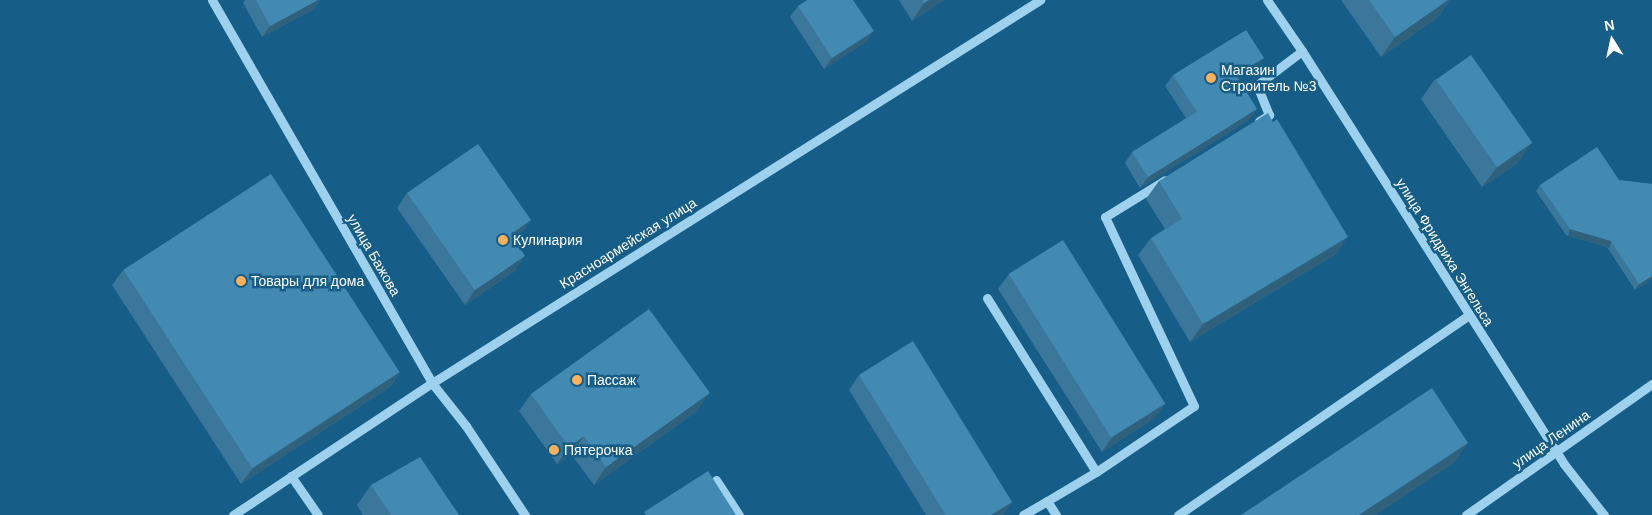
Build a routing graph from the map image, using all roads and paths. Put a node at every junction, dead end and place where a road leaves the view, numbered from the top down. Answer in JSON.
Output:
{"nodes":[{"id":1,"x":212,"y":0,"type":"edge"},
{"id":2,"x":1040,"y":0,"type":"edge"},
{"id":3,"x":1267,"y":0,"type":"edge"},
{"id":4,"x":1302,"y":51,"type":"junction"},
{"id":5,"x":1252,"y":125,"type":"edge"},
{"id":6,"x":1170,"y":176,"type":"edge"},
{"id":7,"x":987,"y":298,"type":"dead end"},
{"id":8,"x":1469,"y":315,"type":"junction"},
{"id":9,"x":432,"y":383,"type":"junction"},
{"id":10,"x":1652,"y":384,"type":"edge"},
{"id":11,"x":1557,"y":452,"type":"junction"},
{"id":12,"x":1096,"y":472,"type":"junction"},
{"id":13,"x":291,"y":476,"type":"junction"},
{"id":14,"x":716,"y":480,"type":"edge"},
{"id":15,"x":1046,"y":500,"type":"junction"},
{"id":16,"x":233,"y":515,"type":"edge"},
{"id":17,"x":318,"y":515,"type":"edge"},
{"id":18,"x":525,"y":515,"type":"edge"},
{"id":19,"x":739,"y":515,"type":"edge"},
{"id":20,"x":1023,"y":515,"type":"edge"},
{"id":21,"x":1056,"y":515,"type":"edge"},
{"id":22,"x":1178,"y":515,"type":"edge"},
{"id":23,"x":1466,"y":515,"type":"edge"},
{"id":24,"x":1604,"y":515,"type":"edge"}],
"edges":[{"from":1,"to":9,"type":"street","name":"улица Бажова"},
{"from":2,"to":9,"type":"street","name":"Красноармейская улица"},
{"from":3,"to":4,"type":"street","name":"улица Фридриха Энгельса"},
{"from":4,"to":5,"type":"street"},
{"from":4,"to":8,"type":"street","name":"улица Фридриха Энгельса"},
{"from":6,"to":12,"type":"street"},
{"from":7,"to":12,"type":"street"},
{"from":8,"to":11,"type":"street","name":"улица Фридриха Энгельса"},
{"from":8,"to":22,"type":"street"},
{"from":9,"to":13,"type":"street","name":"Красноармейская улица"},
{"from":9,"to":18,"type":"street","name":"улица Бажова"},
{"from":10,"to":11,"type":"street","name":"улица Ленина"},
{"from":11,"to":23,"type":"street","name":"улица Ленина"},
{"from":11,"to":24,"type":"street","name":"улица Фридриха Энгельса"},
{"from":12,"to":15,"type":"street"},
{"from":13,"to":16,"type":"street","name":"Красноармейская улица"},
{"from":13,"to":17,"type":"street"},
{"from":14,"to":19,"type":"street"},
{"from":15,"to":20,"type":"street"},
{"from":15,"to":21,"type":"street"}]}
